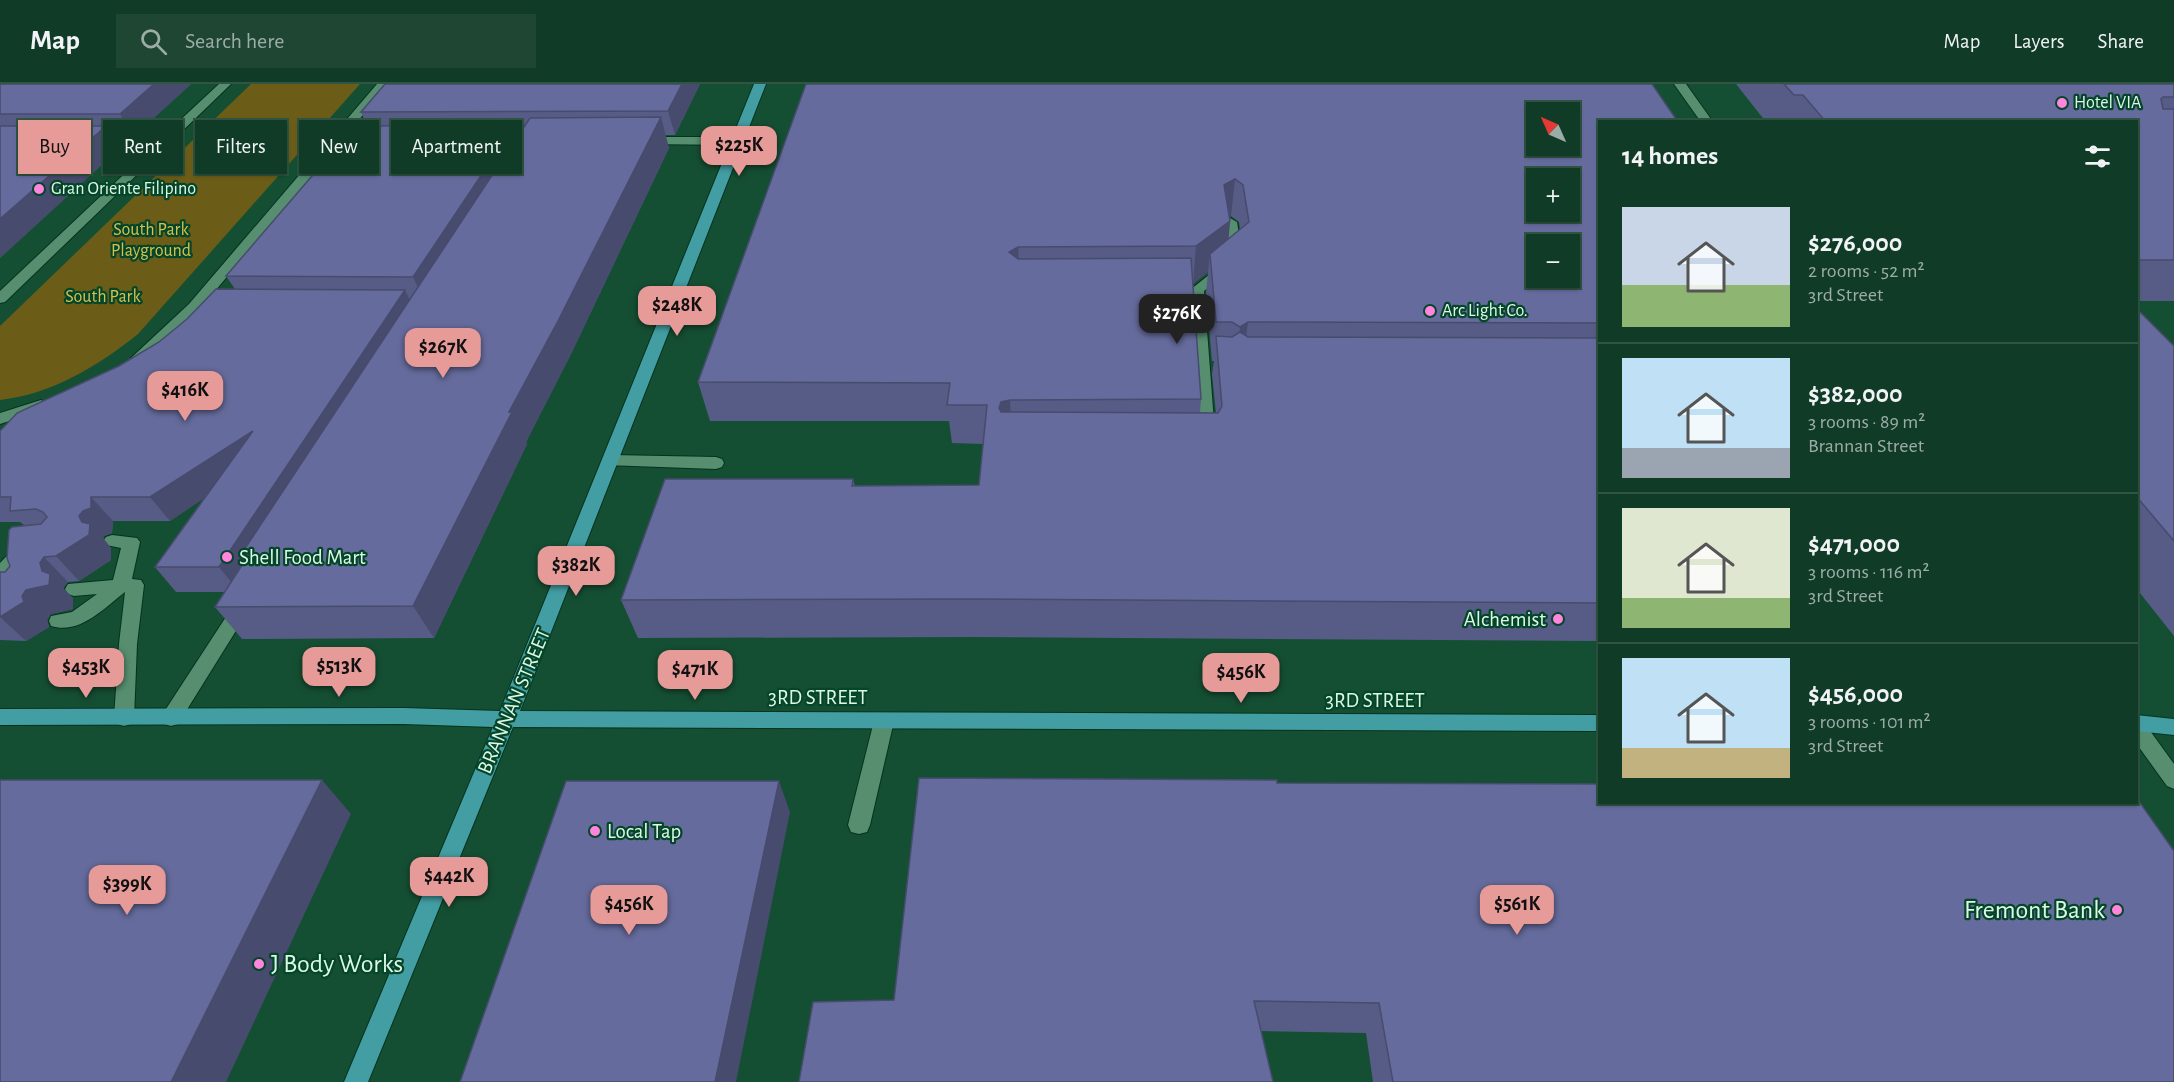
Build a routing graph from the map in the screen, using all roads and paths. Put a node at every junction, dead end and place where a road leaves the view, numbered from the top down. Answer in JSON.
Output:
{"nodes":[{"id":1,"x":225,"y":84,"type":"edge"},
{"id":2,"x":383,"y":84,"type":"edge"},
{"id":3,"x":760,"y":84,"type":"edge"},
{"id":4,"x":1680,"y":84,"type":"edge"},
{"id":5,"x":352,"y":120,"type":"edge"},
{"id":6,"x":1706,"y":120,"type":"edge"},
{"id":7,"x":183,"y":123,"type":"edge"},
{"id":8,"x":632,"y":141,"type":"edge"},
{"id":9,"x":738,"y":141,"type":"junction"},
{"id":10,"x":129,"y":174,"type":"edge"},
{"id":11,"x":307,"y":174,"type":"edge"},
{"id":12,"x":1230,"y":222,"type":"edge"},
{"id":13,"x":0,"y":299,"type":"edge"},
{"id":14,"x":194,"y":307,"type":"junction"},
{"id":15,"x":213,"y":307,"type":"edge"},
{"id":16,"x":1203,"y":367,"type":"junction"},
{"id":17,"x":1219,"y":368,"type":"edge"},
{"id":18,"x":122,"y":369,"type":"edge"},
{"id":19,"x":51,"y":401,"type":"edge"},
{"id":20,"x":0,"y":419,"type":"edge"},
{"id":21,"x":1196,"y":445,"type":"edge"},
{"id":22,"x":612,"y":461,"type":"junction"},
{"id":23,"x":716,"y":464,"type":"dead end"},
{"id":24,"x":112,"y":541,"type":"dead end"},
{"id":25,"x":38,"y":543,"type":"edge"},
{"id":26,"x":4,"y":584,"type":"edge"},
{"id":27,"x":122,"y":586,"type":"junction"},
{"id":28,"x":74,"y":589,"type":"dead end"},
{"id":29,"x":250,"y":594,"type":"edge"},
{"id":30,"x":58,"y":621,"type":"dead end"},
{"id":31,"x":0,"y":717,"type":"edge"},
{"id":32,"x":124,"y":718,"type":"junction"},
{"id":33,"x":171,"y":718,"type":"junction"},
{"id":34,"x":506,"y":719,"type":"junction"},
{"id":35,"x":884,"y":721,"type":"junction"},
{"id":36,"x":1598,"y":723,"type":"edge"},
{"id":37,"x":2138,"y":725,"type":"edge"},
{"id":38,"x":2174,"y":727,"type":"edge"},
{"id":39,"x":2138,"y":728,"type":"edge"},
{"id":40,"x":2174,"y":780,"type":"edge"},
{"id":41,"x":859,"y":825,"type":"dead end"},
{"id":42,"x":356,"y":1082,"type":"edge"}],
"edges":[{"from":1,"to":7,"type":"street"},
{"from":2,"to":5,"type":"street"},
{"from":3,"to":9,"type":"main road","name":"BRANNAN STREET"},
{"from":4,"to":6,"type":"street"},
{"from":8,"to":9,"type":"street"},
{"from":9,"to":22,"type":"main road","name":"BRANNAN STREET"},
{"from":10,"to":13,"type":"street"},
{"from":11,"to":14,"type":"street"},
{"from":12,"to":16,"type":"street"},
{"from":14,"to":15,"type":"street"},
{"from":14,"to":18,"type":"street"},
{"from":16,"to":17,"type":"street"},
{"from":16,"to":21,"type":"street"},
{"from":19,"to":20,"type":"street"},
{"from":22,"to":23,"type":"street"},
{"from":22,"to":34,"type":"main road","name":"BRANNAN STREET"},
{"from":24,"to":27,"type":"street"},
{"from":25,"to":26,"type":"street"},
{"from":27,"to":28,"type":"street"},
{"from":27,"to":30,"type":"street"},
{"from":27,"to":32,"type":"street"},
{"from":29,"to":33,"type":"street"},
{"from":31,"to":32,"type":"main road","name":"3RD STREET"},
{"from":32,"to":33,"type":"main road","name":"3RD STREET"},
{"from":33,"to":34,"type":"main road","name":"3RD STREET"},
{"from":34,"to":35,"type":"main road","name":"3RD STREET"},
{"from":34,"to":42,"type":"main road","name":"BRANNAN STREET"},
{"from":35,"to":36,"type":"main road","name":"3RD STREET"},
{"from":35,"to":41,"type":"street"},
{"from":37,"to":38,"type":"main road"},
{"from":39,"to":40,"type":"street"}]}
